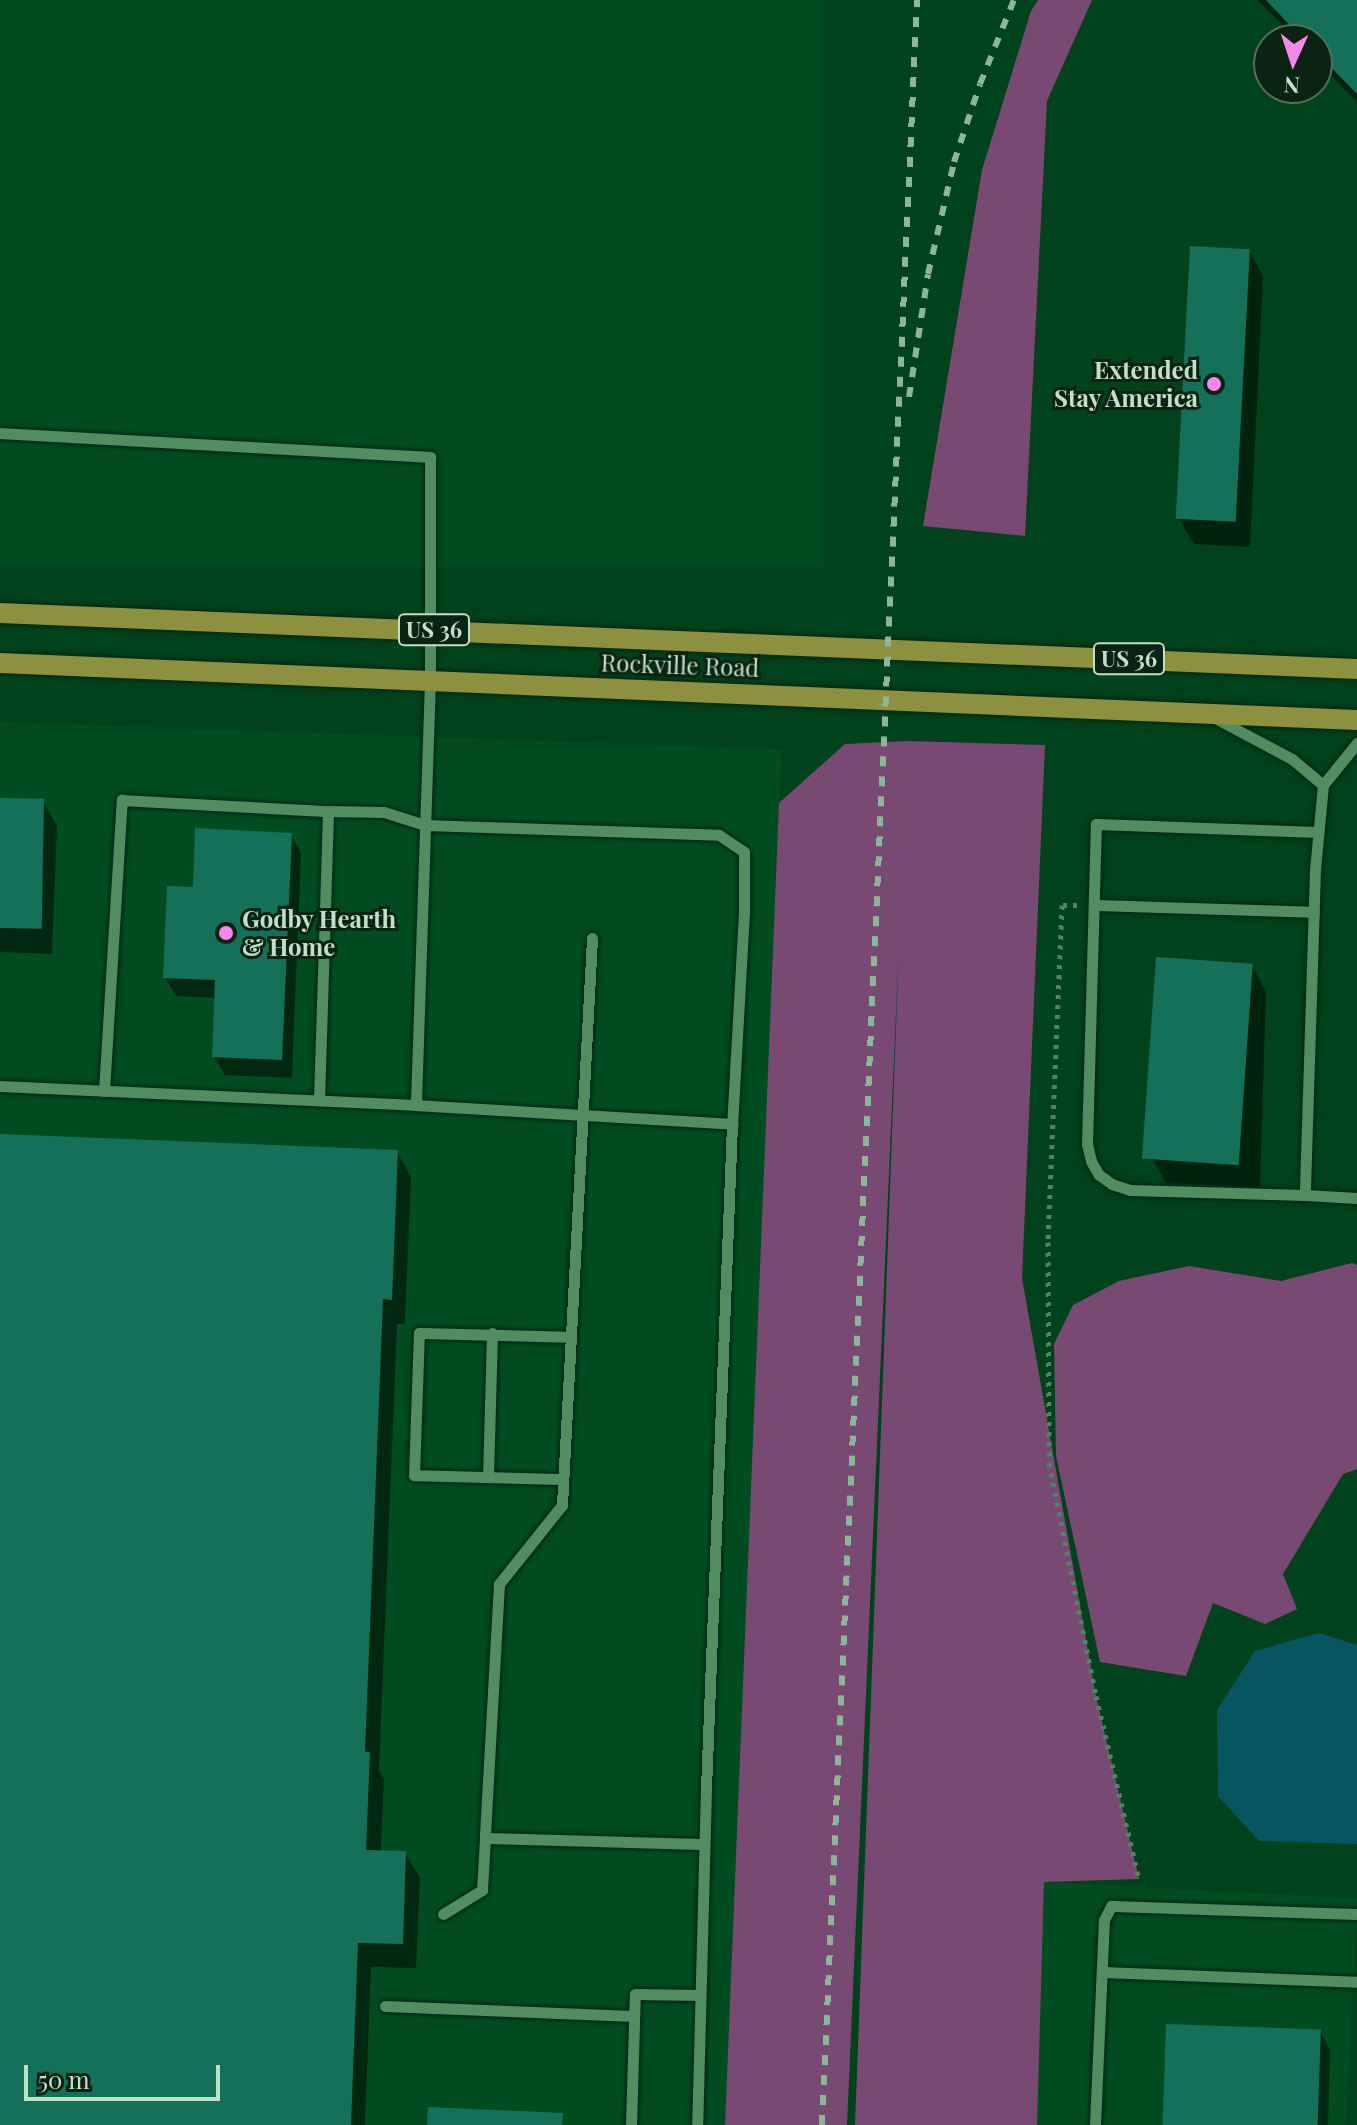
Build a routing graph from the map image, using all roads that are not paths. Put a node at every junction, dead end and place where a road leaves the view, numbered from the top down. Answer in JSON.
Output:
{"nodes":[{"id":1,"x":0,"y":433,"type":"edge"},
{"id":2,"x":0,"y":613,"type":"edge"},
{"id":3,"x":429,"y":630,"type":"junction"},
{"id":4,"x":0,"y":663,"type":"edge"},
{"id":5,"x":1357,"y":669,"type":"edge"},
{"id":6,"x":430,"y":680,"type":"junction"},
{"id":7,"x":1204,"y":713,"type":"junction"},
{"id":8,"x":1357,"y":720,"type":"edge"},
{"id":9,"x":1357,"y":743,"type":"edge"},
{"id":10,"x":1323,"y":785,"type":"junction"},
{"id":11,"x":328,"y":811,"type":"junction"},
{"id":12,"x":425,"y":825,"type":"junction"},
{"id":13,"x":1318,"y":832,"type":"junction"},
{"id":14,"x":1094,"y":905,"type":"junction"},
{"id":15,"x":1314,"y":912,"type":"junction"},
{"id":16,"x":592,"y":938,"type":"dead end"},
{"id":17,"x":0,"y":1086,"type":"edge"},
{"id":18,"x":104,"y":1091,"type":"junction"},
{"id":19,"x":319,"y":1100,"type":"junction"},
{"id":20,"x":416,"y":1105,"type":"junction"},
{"id":21,"x":582,"y":1116,"type":"junction"},
{"id":22,"x":732,"y":1124,"type":"junction"},
{"id":23,"x":1305,"y":1195,"type":"junction"},
{"id":24,"x":1357,"y":1198,"type":"edge"},
{"id":25,"x":492,"y":1333,"type":"junction"},
{"id":26,"x":571,"y":1337,"type":"junction"},
{"id":27,"x":488,"y":1477,"type":"junction"},
{"id":28,"x":563,"y":1479,"type":"junction"},
{"id":29,"x":485,"y":1838,"type":"junction"},
{"id":30,"x":704,"y":1844,"type":"junction"},
{"id":31,"x":443,"y":1914,"type":"dead end"},
{"id":32,"x":1357,"y":1914,"type":"edge"},
{"id":33,"x":1102,"y":1972,"type":"junction"},
{"id":34,"x":1357,"y":1982,"type":"edge"},
{"id":35,"x":700,"y":1995,"type":"junction"},
{"id":36,"x":385,"y":2006,"type":"dead end"},
{"id":37,"x":634,"y":2016,"type":"junction"},
{"id":38,"x":631,"y":2125,"type":"edge"},
{"id":39,"x":697,"y":2125,"type":"edge"},
{"id":40,"x":1095,"y":2125,"type":"edge"}],
"edges":[{"from":1,"to":3,"type":"lane"},
{"from":2,"to":3,"type":"main road","name":"Rockville Road","number":"US 36"},
{"from":3,"to":5,"type":"main road","name":"Rockville Road","number":"US 36"},
{"from":3,"to":6,"type":"lane"},
{"from":4,"to":6,"type":"main road","name":"Rockville Road","number":"US 36"},
{"from":6,"to":7,"type":"main road","name":"Rockville Road","number":"US 36"},
{"from":6,"to":12,"type":"lane"},
{"from":7,"to":8,"type":"main road","name":"Rockville Road","number":"US 36"},
{"from":7,"to":10,"type":"lane"},
{"from":9,"to":10,"type":"lane"},
{"from":10,"to":13,"type":"lane"},
{"from":11,"to":12,"type":"lane"},
{"from":11,"to":18,"type":"lane"},
{"from":11,"to":19,"type":"lane"},
{"from":12,"to":20,"type":"lane"},
{"from":12,"to":22,"type":"lane"},
{"from":13,"to":14,"type":"lane"},
{"from":13,"to":15,"type":"lane"},
{"from":14,"to":15,"type":"lane"},
{"from":14,"to":23,"type":"lane"},
{"from":15,"to":23,"type":"lane"},
{"from":16,"to":21,"type":"lane"},
{"from":17,"to":18,"type":"lane"},
{"from":18,"to":19,"type":"lane"},
{"from":19,"to":20,"type":"lane"},
{"from":20,"to":21,"type":"lane"},
{"from":21,"to":22,"type":"lane"},
{"from":21,"to":26,"type":"lane"},
{"from":22,"to":30,"type":"lane"},
{"from":23,"to":24,"type":"lane"},
{"from":25,"to":26,"type":"lane"},
{"from":25,"to":27,"type":"lane"},
{"from":25,"to":27,"type":"lane"},
{"from":26,"to":28,"type":"lane"},
{"from":27,"to":28,"type":"lane"},
{"from":28,"to":29,"type":"lane"},
{"from":29,"to":30,"type":"lane"},
{"from":29,"to":31,"type":"lane"},
{"from":30,"to":35,"type":"lane"},
{"from":32,"to":33,"type":"lane"},
{"from":33,"to":34,"type":"lane"},
{"from":33,"to":40,"type":"lane"},
{"from":35,"to":37,"type":"lane"},
{"from":35,"to":39,"type":"lane"},
{"from":36,"to":37,"type":"lane"},
{"from":37,"to":38,"type":"lane"}]}
